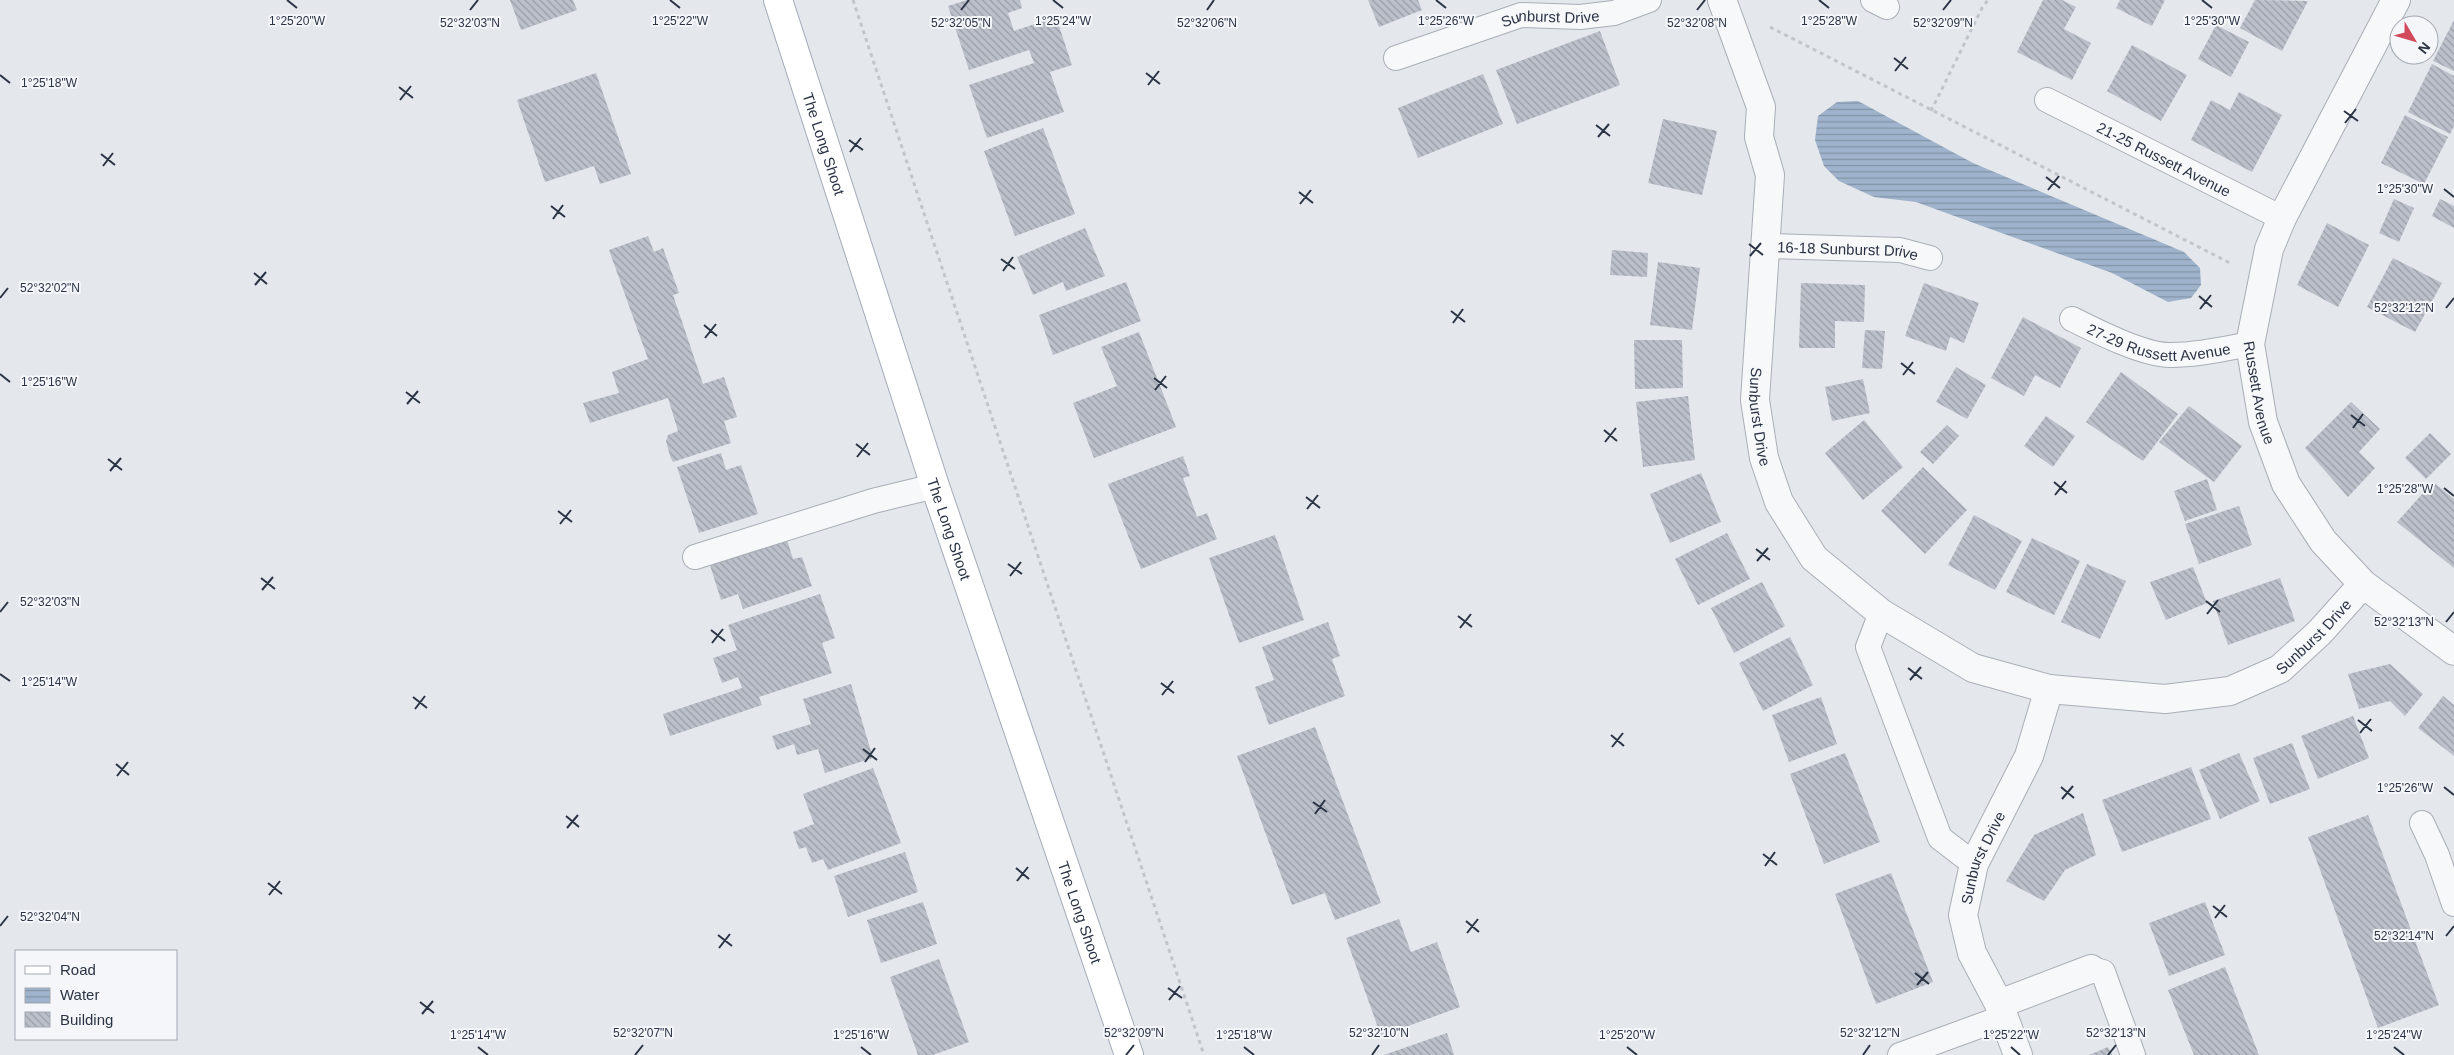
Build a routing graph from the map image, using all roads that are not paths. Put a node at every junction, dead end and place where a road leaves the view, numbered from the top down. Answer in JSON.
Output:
{"nodes":[{"id":1,"x":778,"y":0,"type":"edge"},
{"id":2,"x":1650,"y":0,"type":"edge"},
{"id":3,"x":2396,"y":0,"type":"edge"},
{"id":4,"x":1722,"y":1,"type":"edge"},
{"id":5,"x":1396,"y":58,"type":"dead end"},
{"id":6,"x":2047,"y":100,"type":"dead end"},
{"id":7,"x":2282,"y":218,"type":"junction"},
{"id":8,"x":1766,"y":246,"type":"junction"},
{"id":9,"x":1930,"y":258,"type":"dead end"},
{"id":10,"x":2072,"y":319,"type":"dead end"},
{"id":11,"x":2250,"y":344,"type":"junction"},
{"id":12,"x":935,"y":486,"type":"junction"},
{"id":13,"x":695,"y":557,"type":"dead end"},
{"id":14,"x":2363,"y":584,"type":"junction"},
{"id":15,"x":1881,"y":613,"type":"junction"},
{"id":16,"x":2454,"y":651,"type":"edge"},
{"id":17,"x":2049,"y":689,"type":"junction"},
{"id":18,"x":2422,"y":823,"type":"dead end"},
{"id":19,"x":2446,"y":851,"type":"edge"},
{"id":20,"x":1974,"y":864,"type":"junction"},
{"id":21,"x":2454,"y":904,"type":"edge"},
{"id":22,"x":2091,"y":969,"type":"joint"},
{"id":23,"x":2001,"y":1011,"type":"junction"},
{"id":24,"x":1129,"y":1055,"type":"edge"},
{"id":25,"x":1900,"y":1055,"type":"edge"},
{"id":26,"x":2018,"y":1055,"type":"edge"},
{"id":27,"x":2133,"y":1055,"type":"edge"}],
"edges":[{"from":1,"to":12,"type":"main road","name":"The Long Shoot"},
{"from":2,"to":5,"type":"lane","name":"Sunburst Drive"},
{"from":3,"to":7,"type":"street","name":"Russett Avenue"},
{"from":4,"to":8,"type":"street","name":"Sunburst Drive"},
{"from":6,"to":7,"type":"lane","name":"21-25 Russett Avenue"},
{"from":7,"to":11,"type":"street","name":"Russett Avenue"},
{"from":8,"to":9,"type":"lane","name":"16-18 Sunburst Drive"},
{"from":8,"to":15,"type":"street","name":"Sunburst Drive"},
{"from":10,"to":11,"type":"lane","name":"27-29 Russett Avenue"},
{"from":11,"to":14,"type":"street","name":"Russett Avenue"},
{"from":12,"to":13,"type":"lane"},
{"from":12,"to":24,"type":"main road","name":"The Long Shoot"},
{"from":14,"to":16,"type":"street","name":"Russett Avenue"},
{"from":14,"to":17,"type":"street","name":"Sunburst Drive"},
{"from":15,"to":17,"type":"street","name":"Sunburst Drive"},
{"from":15,"to":20,"type":"lane"},
{"from":17,"to":20,"type":"street","name":"Sunburst Drive"},
{"from":18,"to":19,"type":"lane"},
{"from":19,"to":21,"type":"lane"},
{"from":20,"to":23,"type":"street","name":"Sunburst Drive"},
{"from":22,"to":23,"type":"street"},
{"from":22,"to":27,"type":"lane"},
{"from":23,"to":25,"type":"lane"},
{"from":23,"to":26,"type":"street","name":"Sunburst Drive"}]}
